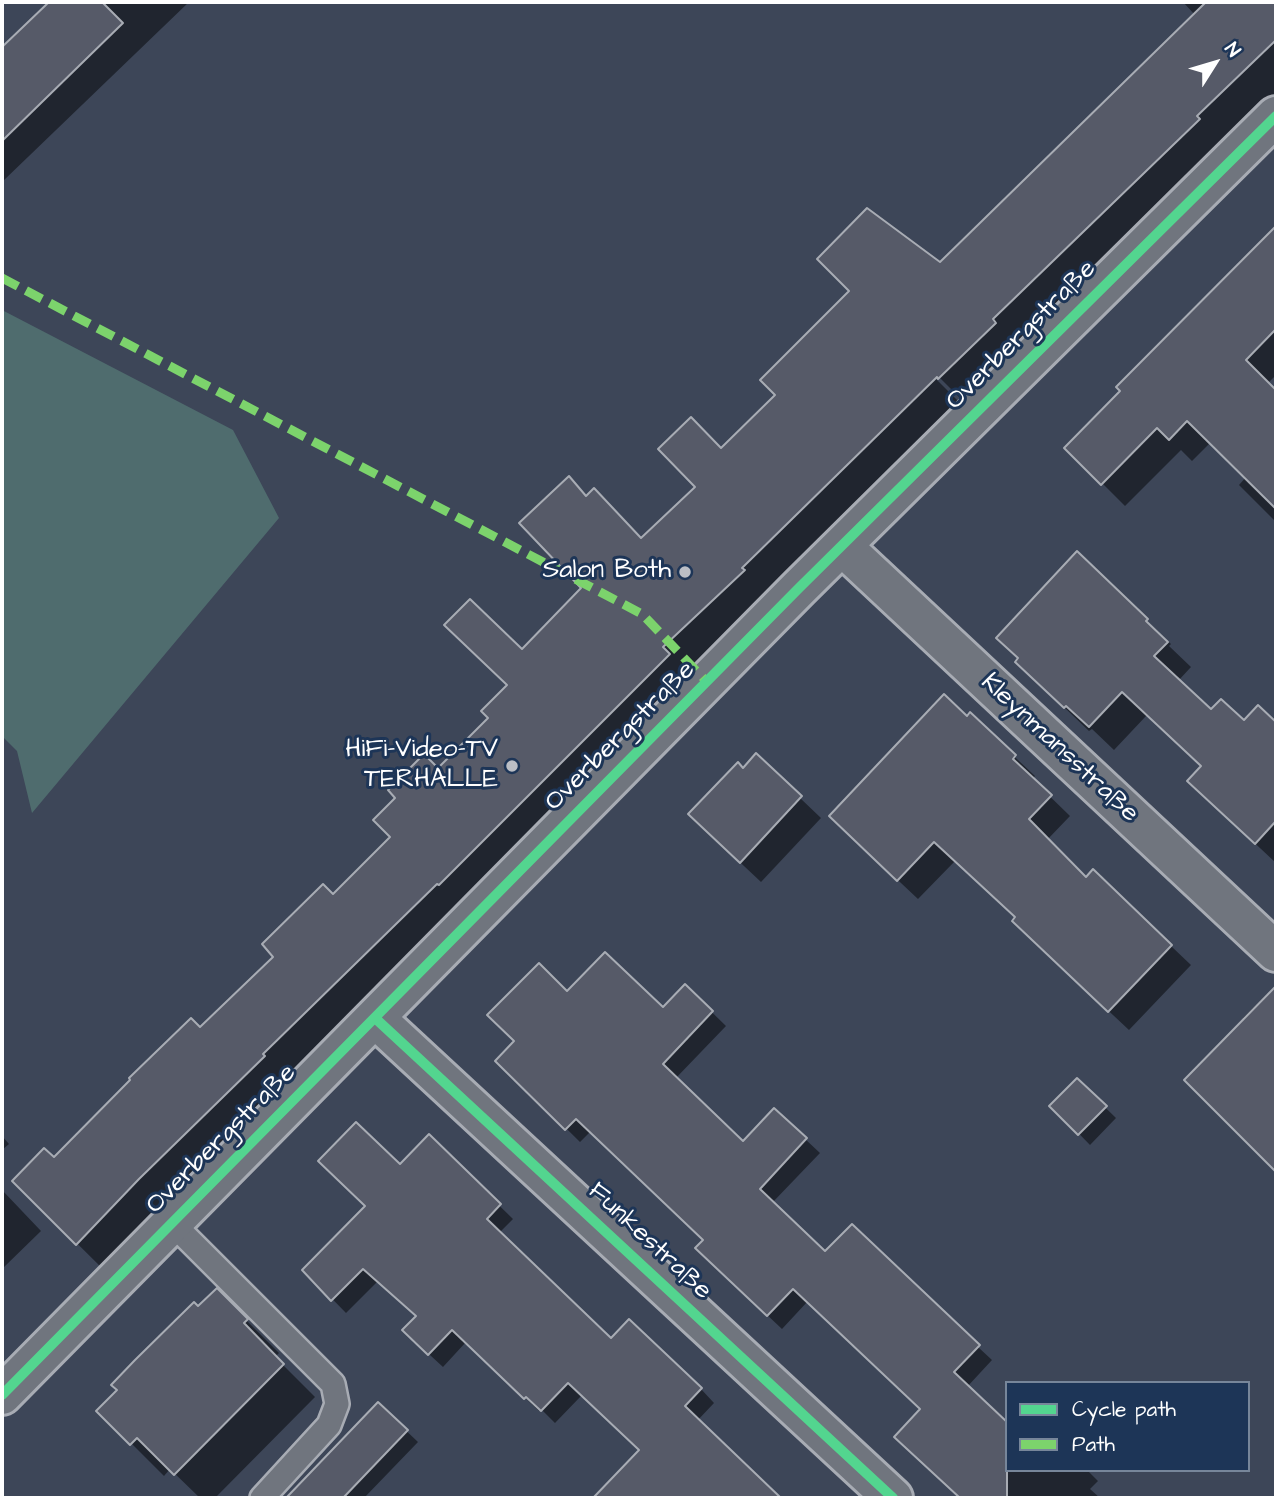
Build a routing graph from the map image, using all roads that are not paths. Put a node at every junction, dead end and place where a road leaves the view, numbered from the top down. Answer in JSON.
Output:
{"nodes":[{"id":1,"x":1276,"y":116,"type":"edge"},
{"id":2,"x":842,"y":546,"type":"junction"},
{"id":3,"x":1276,"y":952,"type":"edge"},
{"id":4,"x":375,"y":1018,"type":"junction"},
{"id":5,"x":172,"y":1223,"type":"junction"},
{"id":6,"x":2,"y":1395,"type":"edge"},
{"id":7,"x":262,"y":1498,"type":"edge"},
{"id":8,"x":892,"y":1498,"type":"edge"}],
"edges":[{"from":1,"to":2,"type":"street","name":"Overbergstraße"},
{"from":2,"to":3,"type":"street","name":"Kleynmansstraße"},
{"from":2,"to":4,"type":"street","name":"Overbergstraße"},
{"from":4,"to":5,"type":"street","name":"Overbergstraße"},
{"from":4,"to":8,"type":"street","name":"Funkestraße"},
{"from":5,"to":6,"type":"street","name":"Overbergstraße"},
{"from":5,"to":7,"type":"lane"}]}
